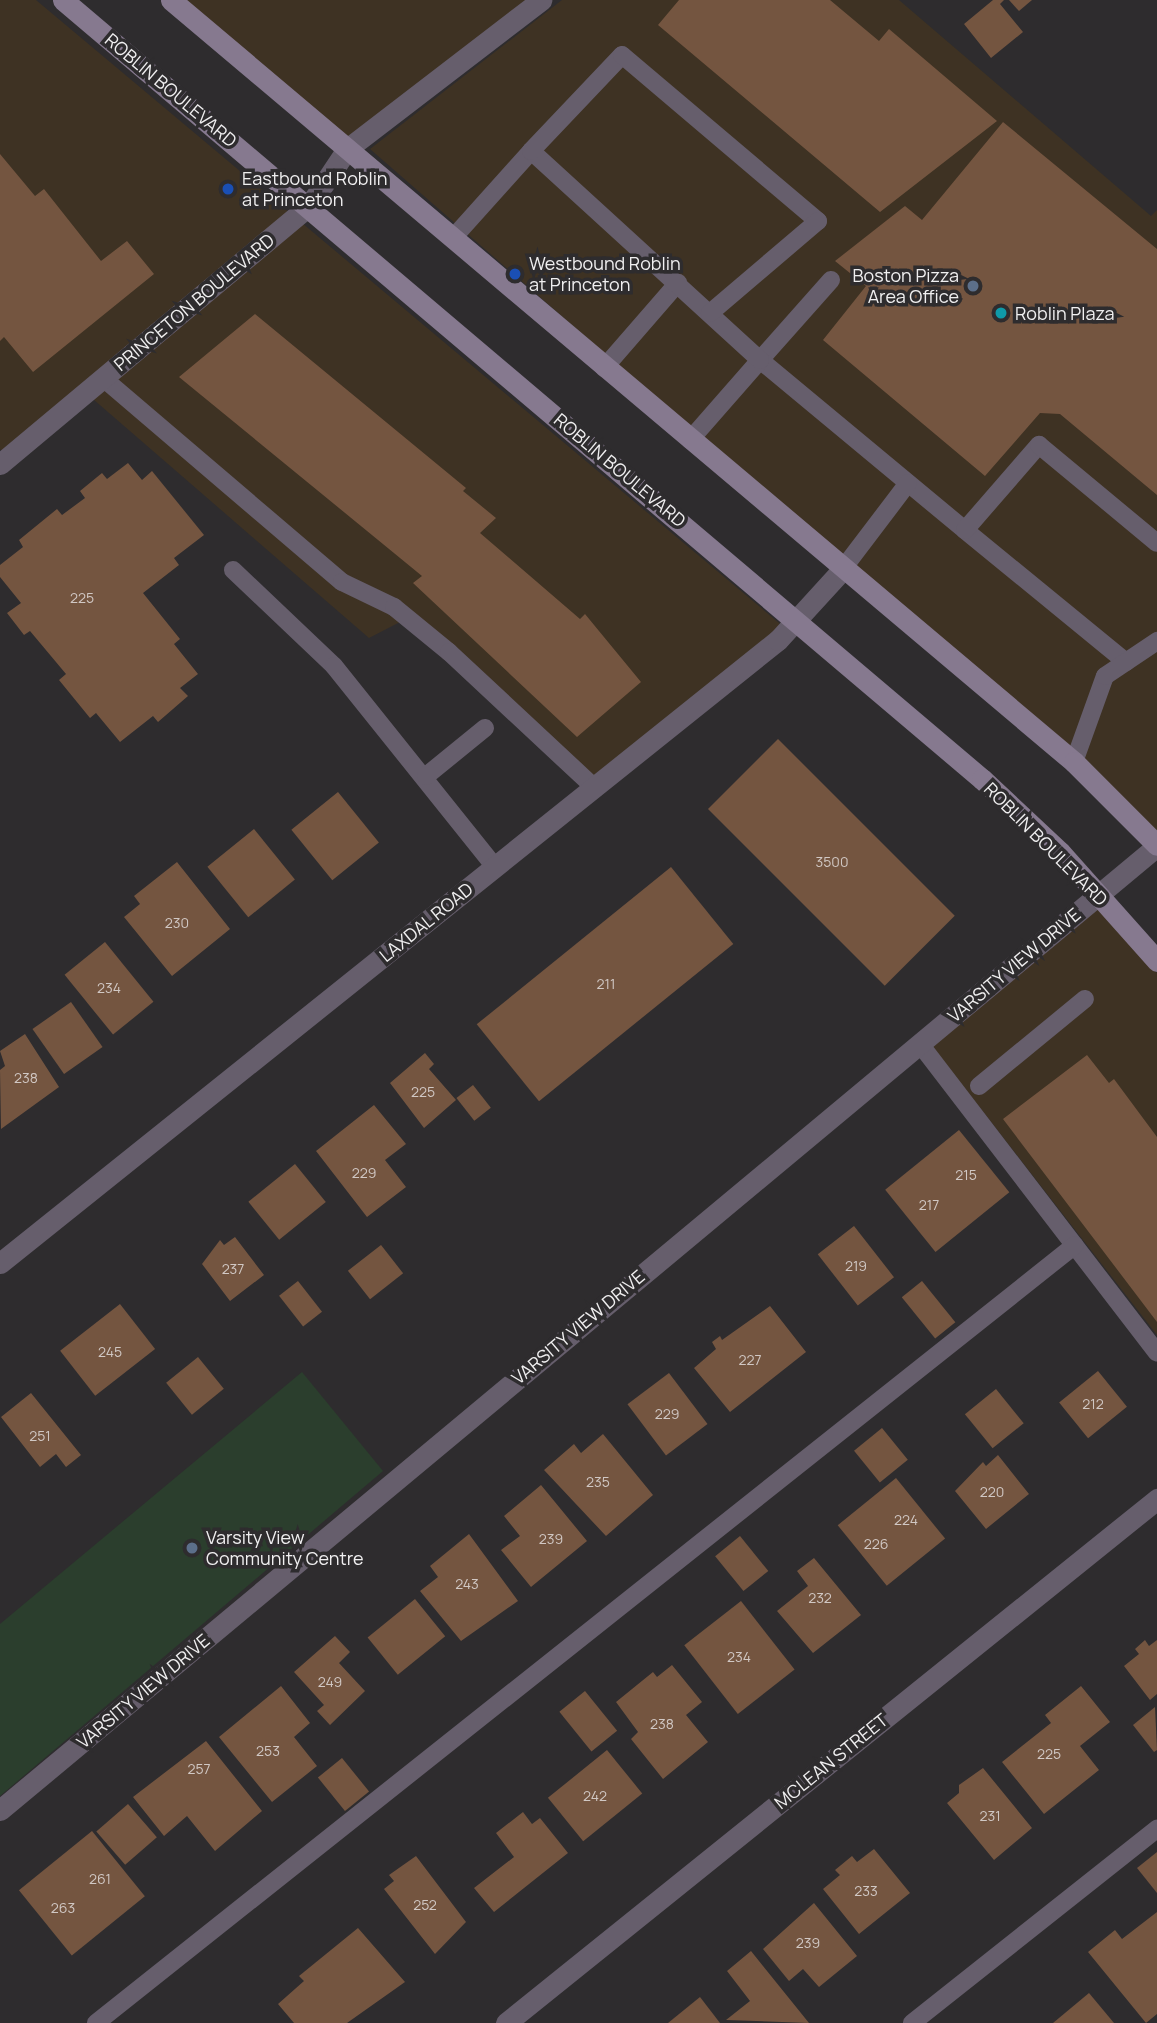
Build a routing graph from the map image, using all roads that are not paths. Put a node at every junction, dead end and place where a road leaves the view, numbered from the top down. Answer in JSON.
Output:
{"nodes":[{"id":1,"x":63,"y":0,"type":"edge"},
{"id":2,"x":171,"y":0,"type":"edge"},
{"id":3,"x":541,"y":0,"type":"edge"},
{"id":4,"x":347,"y":149,"type":"junction"},
{"id":5,"x":531,"y":151,"type":"junction"},
{"id":6,"x":309,"y":206,"type":"junction"},
{"id":7,"x":453,"y":238,"type":"junction"},
{"id":8,"x":831,"y":280,"type":"dead end"},
{"id":9,"x":678,"y":283,"type":"junction"},
{"id":10,"x":710,"y":313,"type":"junction"},
{"id":11,"x":760,"y":360,"type":"junction"},
{"id":12,"x":604,"y":368,"type":"junction"},
{"id":13,"x":103,"y":378,"type":"junction"},
{"id":14,"x":690,"y":440,"type":"junction"},
{"id":15,"x":0,"y":464,"type":"edge"},
{"id":16,"x":908,"y":483,"type":"junction"},
{"id":17,"x":965,"y":530,"type":"junction"},
{"id":18,"x":1157,"y":543,"type":"edge"},
{"id":19,"x":233,"y":570,"type":"dead end"},
{"id":20,"x":842,"y":570,"type":"junction"},
{"id":21,"x":797,"y":620,"type":"junction"},
{"id":22,"x":1157,"y":641,"type":"edge"},
{"id":23,"x":1126,"y":662,"type":"junction"},
{"id":24,"x":485,"y":728,"type":"dead end"},
{"id":25,"x":1074,"y":762,"type":"junction"},
{"id":26,"x":426,"y":776,"type":"junction"},
{"id":27,"x":594,"y":787,"type":"junction"},
{"id":28,"x":1157,"y":846,"type":"edge"},
{"id":29,"x":495,"y":867,"type":"junction"},
{"id":30,"x":1098,"y":895,"type":"junction"},
{"id":31,"x":1157,"y":961,"type":"edge"},
{"id":32,"x":1085,"y":999,"type":"dead end"},
{"id":33,"x":920,"y":1044,"type":"junction"},
{"id":34,"x":979,"y":1086,"type":"dead end"},
{"id":35,"x":1074,"y":1245,"type":"junction"},
{"id":36,"x":0,"y":1263,"type":"edge"},
{"id":37,"x":1157,"y":1353,"type":"edge"},
{"id":38,"x":1157,"y":1499,"type":"edge"},
{"id":39,"x":0,"y":1811,"type":"edge"},
{"id":40,"x":1157,"y":1829,"type":"edge"},
{"id":41,"x":96,"y":2023,"type":"edge"},
{"id":42,"x":506,"y":2023,"type":"edge"},
{"id":43,"x":912,"y":2023,"type":"edge"}],
"edges":[{"from":1,"to":6,"type":"main road","name":"ROBLIN BOULEVARD"},
{"from":2,"to":4,"type":"main road"},
{"from":3,"to":4,"type":"street","name":"PRINCETON BOULEVARD"},
{"from":4,"to":6,"type":"street","name":"PRINCETON BOULEVARD"},
{"from":4,"to":7,"type":"main road"},
{"from":5,"to":7,"type":"lane"},
{"from":5,"to":9,"type":"lane"},
{"from":5,"to":10,"type":"lane"},
{"from":6,"to":13,"type":"street","name":"PRINCETON BOULEVARD"},
{"from":6,"to":21,"type":"main road","name":"ROBLIN BOULEVARD"},
{"from":7,"to":12,"type":"main road"},
{"from":8,"to":11,"type":"lane"},
{"from":9,"to":10,"type":"lane"},
{"from":9,"to":12,"type":"lane"},
{"from":10,"to":11,"type":"lane"},
{"from":11,"to":14,"type":"lane"},
{"from":11,"to":16,"type":"lane"},
{"from":12,"to":14,"type":"main road"},
{"from":13,"to":15,"type":"street","name":"PRINCETON BOULEVARD"},
{"from":13,"to":27,"type":"lane"},
{"from":14,"to":20,"type":"main road"},
{"from":16,"to":17,"type":"lane"},
{"from":16,"to":20,"type":"lane"},
{"from":17,"to":18,"type":"lane"},
{"from":17,"to":23,"type":"lane"},
{"from":19,"to":26,"type":"lane"},
{"from":20,"to":21,"type":"street","name":"LAXDAL ROAD"},
{"from":20,"to":25,"type":"main road"},
{"from":21,"to":27,"type":"street","name":"LAXDAL ROAD"},
{"from":21,"to":30,"type":"main road","name":"ROBLIN BOULEVARD"},
{"from":22,"to":23,"type":"lane"},
{"from":23,"to":25,"type":"lane"},
{"from":24,"to":26,"type":"lane"},
{"from":25,"to":28,"type":"main road"},
{"from":26,"to":29,"type":"lane"},
{"from":27,"to":29,"type":"street","name":"LAXDAL ROAD"},
{"from":28,"to":30,"type":"street","name":"VARSITY VIEW DRIVE"},
{"from":29,"to":36,"type":"street","name":"LAXDAL ROAD"},
{"from":30,"to":31,"type":"main road","name":"ROBLIN BOULEVARD"},
{"from":30,"to":33,"type":"street","name":"VARSITY VIEW DRIVE"},
{"from":32,"to":34,"type":"lane"},
{"from":33,"to":35,"type":"lane"},
{"from":33,"to":39,"type":"street","name":"VARSITY VIEW DRIVE"},
{"from":35,"to":37,"type":"lane"},
{"from":35,"to":41,"type":"lane"},
{"from":38,"to":42,"type":"street","name":"MCLEAN STREET"},
{"from":40,"to":43,"type":"lane"}]}
